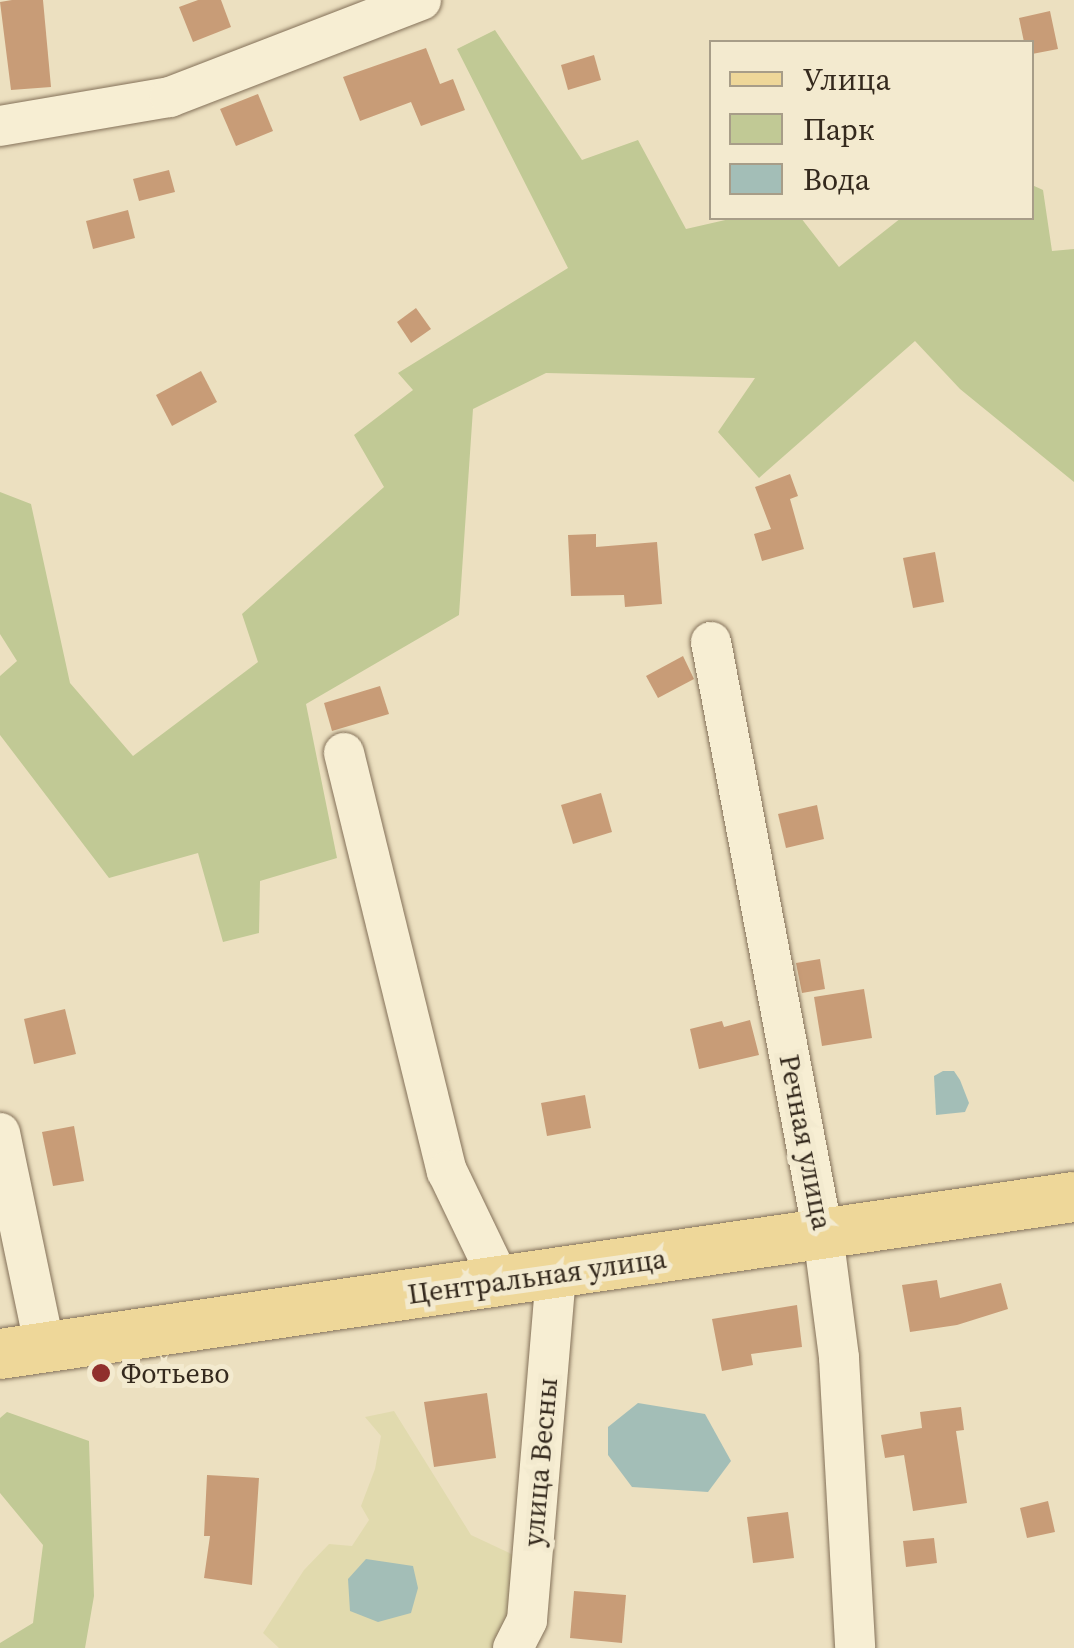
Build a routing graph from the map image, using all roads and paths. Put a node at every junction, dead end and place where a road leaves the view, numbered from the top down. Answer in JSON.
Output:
{"nodes":[{"id":1,"x":421,"y":0,"type":"edge"},
{"id":2,"x":0,"y":126,"type":"edge"},
{"id":3,"x":711,"y":642,"type":"dead end"},
{"id":4,"x":344,"y":753,"type":"dead end"},
{"id":5,"x":0,"y":1133,"type":"edge"},
{"id":6,"x":1074,"y":1197,"type":"edge"},
{"id":7,"x":823,"y":1234,"type":"junction"},
{"id":8,"x":556,"y":1273,"type":"junction"},
{"id":9,"x":500,"y":1281,"type":"junction"},
{"id":10,"x":22,"y":1351,"type":"edge"},
{"id":11,"x":512,"y":1648,"type":"edge"},
{"id":12,"x":855,"y":1648,"type":"edge"}],
"edges":[{"from":1,"to":2,"type":"street"},
{"from":3,"to":7,"type":"street","name":"Речная улица"},
{"from":4,"to":9,"type":"street"},
{"from":5,"to":10,"type":"street"},
{"from":6,"to":7,"type":"main road","name":"Центральная улица"},
{"from":7,"to":8,"type":"main road","name":"Центральная улица"},
{"from":7,"to":12,"type":"street","name":"Речная улица"},
{"from":8,"to":9,"type":"main road","name":"Центральная улица"},
{"from":8,"to":11,"type":"street","name":"улица Весны"},
{"from":9,"to":10,"type":"main road","name":"Центральная улица"}]}
